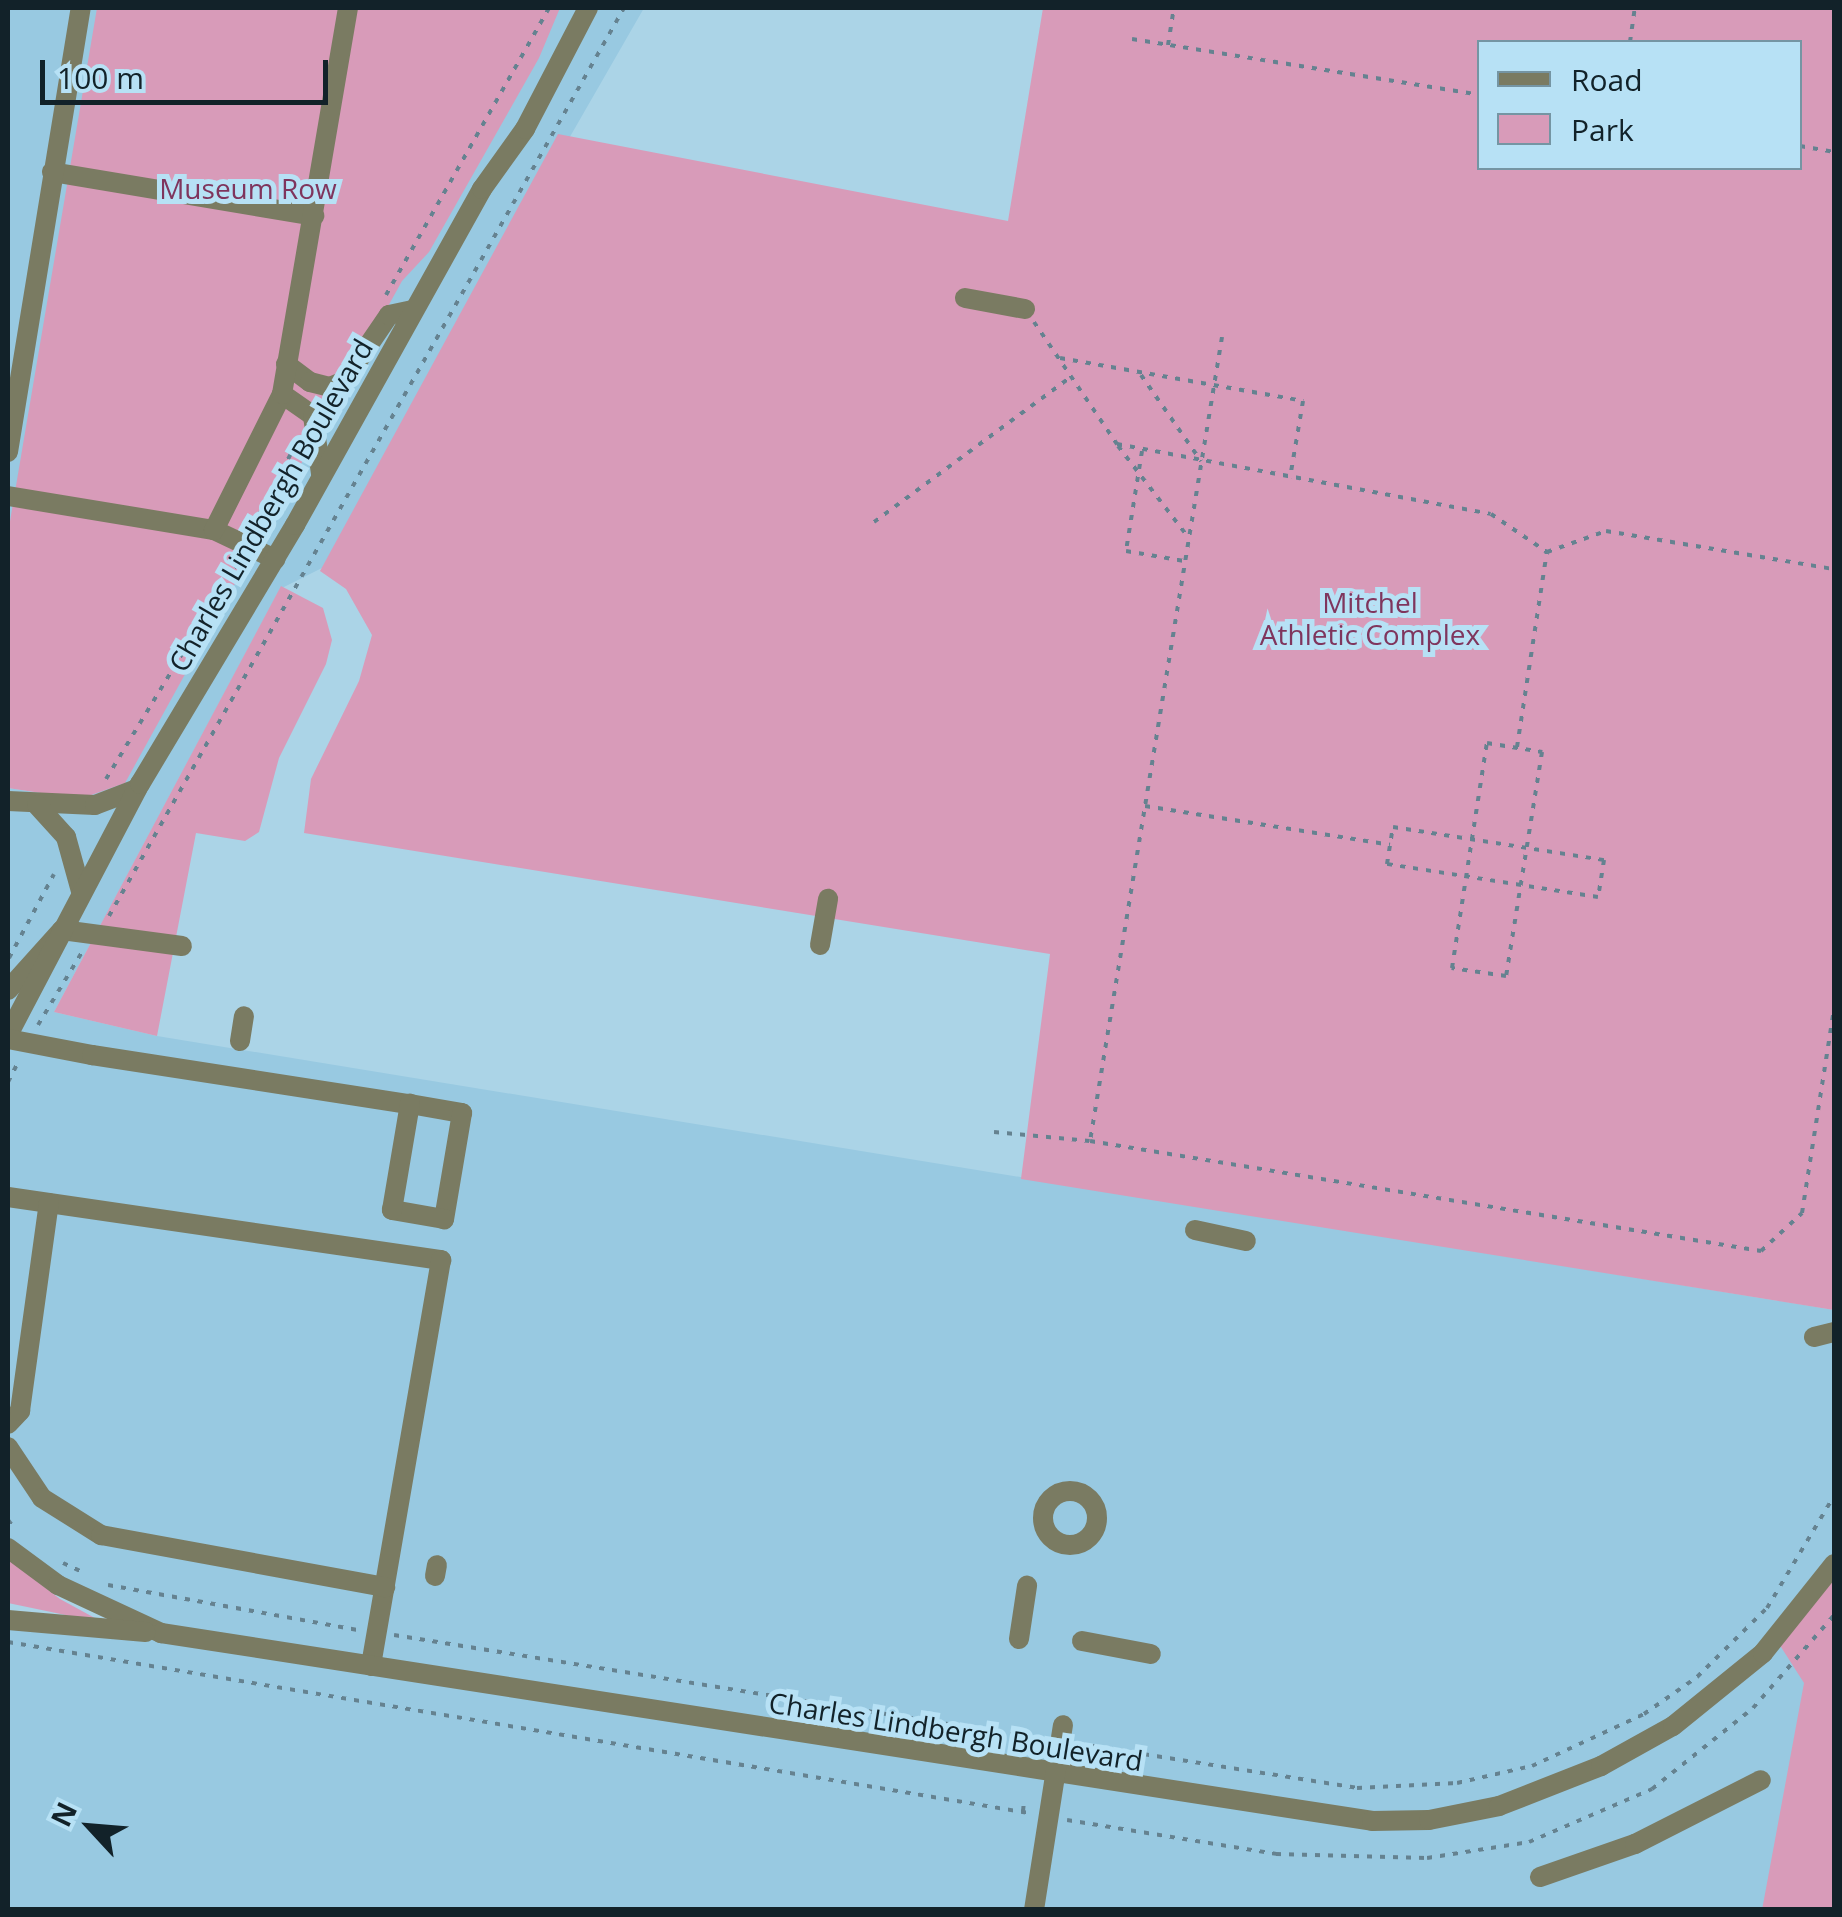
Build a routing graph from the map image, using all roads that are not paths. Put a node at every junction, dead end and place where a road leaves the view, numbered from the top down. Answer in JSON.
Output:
{"nodes":[{"id":1,"x":82,"y":8,"type":"edge"},
{"id":2,"x":348,"y":8,"type":"edge"},
{"id":3,"x":588,"y":8,"type":"edge"},
{"id":4,"x":52,"y":172,"type":"junction"},
{"id":5,"x":314,"y":216,"type":"junction"},
{"id":6,"x":965,"y":298,"type":"dead end"},
{"id":7,"x":412,"y":310,"type":"junction"},
{"id":8,"x":1025,"y":310,"type":"road end"},
{"id":9,"x":286,"y":364,"type":"junction"},
{"id":10,"x":282,"y":394,"type":"junction"},
{"id":11,"x":8,"y":452,"type":"edge"},
{"id":12,"x":321,"y":474,"type":"junction"},
{"id":13,"x":8,"y":496,"type":"edge"},
{"id":14,"x":214,"y":530,"type":"junction"},
{"id":15,"x":275,"y":559,"type":"junction"},
{"id":16,"x":138,"y":789,"type":"junction"},
{"id":17,"x":8,"y":800,"type":"edge"},
{"id":18,"x":37,"y":805,"type":"junction"},
{"id":19,"x":81,"y":891,"type":"junction"},
{"id":20,"x":828,"y":899,"type":"dead end"},
{"id":21,"x":62,"y":930,"type":"junction"},
{"id":22,"x":820,"y":945,"type":"dead end"},
{"id":23,"x":182,"y":946,"type":"dead end"},
{"id":24,"x":8,"y":990,"type":"edge"},
{"id":25,"x":244,"y":1016,"type":"dead end"},
{"id":26,"x":14,"y":1039,"type":"edge"},
{"id":27,"x":240,"y":1041,"type":"dead end"},
{"id":28,"x":410,"y":1104,"type":"junction"},
{"id":29,"x":8,"y":1197,"type":"edge"},
{"id":30,"x":49,"y":1203,"type":"junction"},
{"id":31,"x":1195,"y":1230,"type":"dead end"},
{"id":32,"x":1246,"y":1241,"type":"dead end"},
{"id":33,"x":8,"y":1424,"type":"edge"},
{"id":34,"x":8,"y":1447,"type":"edge"},
{"id":35,"x":13,"y":1540,"type":"edge"},
{"id":36,"x":1834,"y":1564,"type":"edge"},
{"id":37,"x":1027,"y":1586,"type":"dead end"},
{"id":38,"x":385,"y":1587,"type":"junction"},
{"id":39,"x":8,"y":1620,"type":"edge"},
{"id":40,"x":162,"y":1633,"type":"junction"},
{"id":41,"x":1020,"y":1640,"type":"dead end"},
{"id":42,"x":1082,"y":1640,"type":"dead end"},
{"id":43,"x":1151,"y":1654,"type":"dead end"},
{"id":44,"x":371,"y":1666,"type":"junction"},
{"id":45,"x":1062,"y":1733,"type":"road end"},
{"id":46,"x":1056,"y":1774,"type":"junction"},
{"id":47,"x":1761,"y":1780,"type":"dead end"},
{"id":48,"x":1540,"y":1877,"type":"dead end"},
{"id":49,"x":1034,"y":1910,"type":"edge"}],
"edges":[{"from":1,"to":4,"type":"street"},
{"from":2,"to":5,"type":"street"},
{"from":3,"to":7,"type":"street","name":"Charles Lindbergh Boulevard"},
{"from":4,"to":5,"type":"street"},
{"from":4,"to":11,"type":"street"},
{"from":5,"to":9,"type":"street"},
{"from":6,"to":8,"type":"street"},
{"from":7,"to":9,"type":"street"},
{"from":7,"to":12,"type":"street","name":"Charles Lindbergh Boulevard"},
{"from":9,"to":10,"type":"street"},
{"from":10,"to":12,"type":"street"},
{"from":10,"to":14,"type":"street"},
{"from":12,"to":15,"type":"street","name":"Charles Lindbergh Boulevard"},
{"from":13,"to":14,"type":"street"},
{"from":14,"to":15,"type":"street"},
{"from":15,"to":16,"type":"street","name":"Charles Lindbergh Boulevard"},
{"from":16,"to":18,"type":"street"},
{"from":16,"to":19,"type":"street","name":"Charles Lindbergh Boulevard"},
{"from":17,"to":18,"type":"street"},
{"from":18,"to":19,"type":"street"},
{"from":19,"to":21,"type":"street","name":"Charles Lindbergh Boulevard"},
{"from":20,"to":22,"type":"street"},
{"from":21,"to":23,"type":"street"},
{"from":21,"to":24,"type":"street"},
{"from":21,"to":26,"type":"street","name":"Charles Lindbergh Boulevard"},
{"from":25,"to":27,"type":"street"},
{"from":26,"to":28,"type":"street"},
{"from":28,"to":28,"type":"street"},
{"from":29,"to":30,"type":"street"},
{"from":30,"to":33,"type":"street"},
{"from":30,"to":38,"type":"street"},
{"from":31,"to":32,"type":"street"},
{"from":34,"to":38,"type":"street"},
{"from":35,"to":40,"type":"street","name":"Charles Lindbergh Boulevard"},
{"from":36,"to":46,"type":"street","name":"Charles Lindbergh Boulevard"},
{"from":37,"to":41,"type":"street"},
{"from":38,"to":44,"type":"street"},
{"from":39,"to":40,"type":"street"},
{"from":40,"to":44,"type":"street","name":"Charles Lindbergh Boulevard"},
{"from":42,"to":43,"type":"street"},
{"from":44,"to":46,"type":"street","name":"Charles Lindbergh Boulevard"},
{"from":45,"to":46,"type":"street"},
{"from":46,"to":49,"type":"street"},
{"from":47,"to":48,"type":"street"}]}
